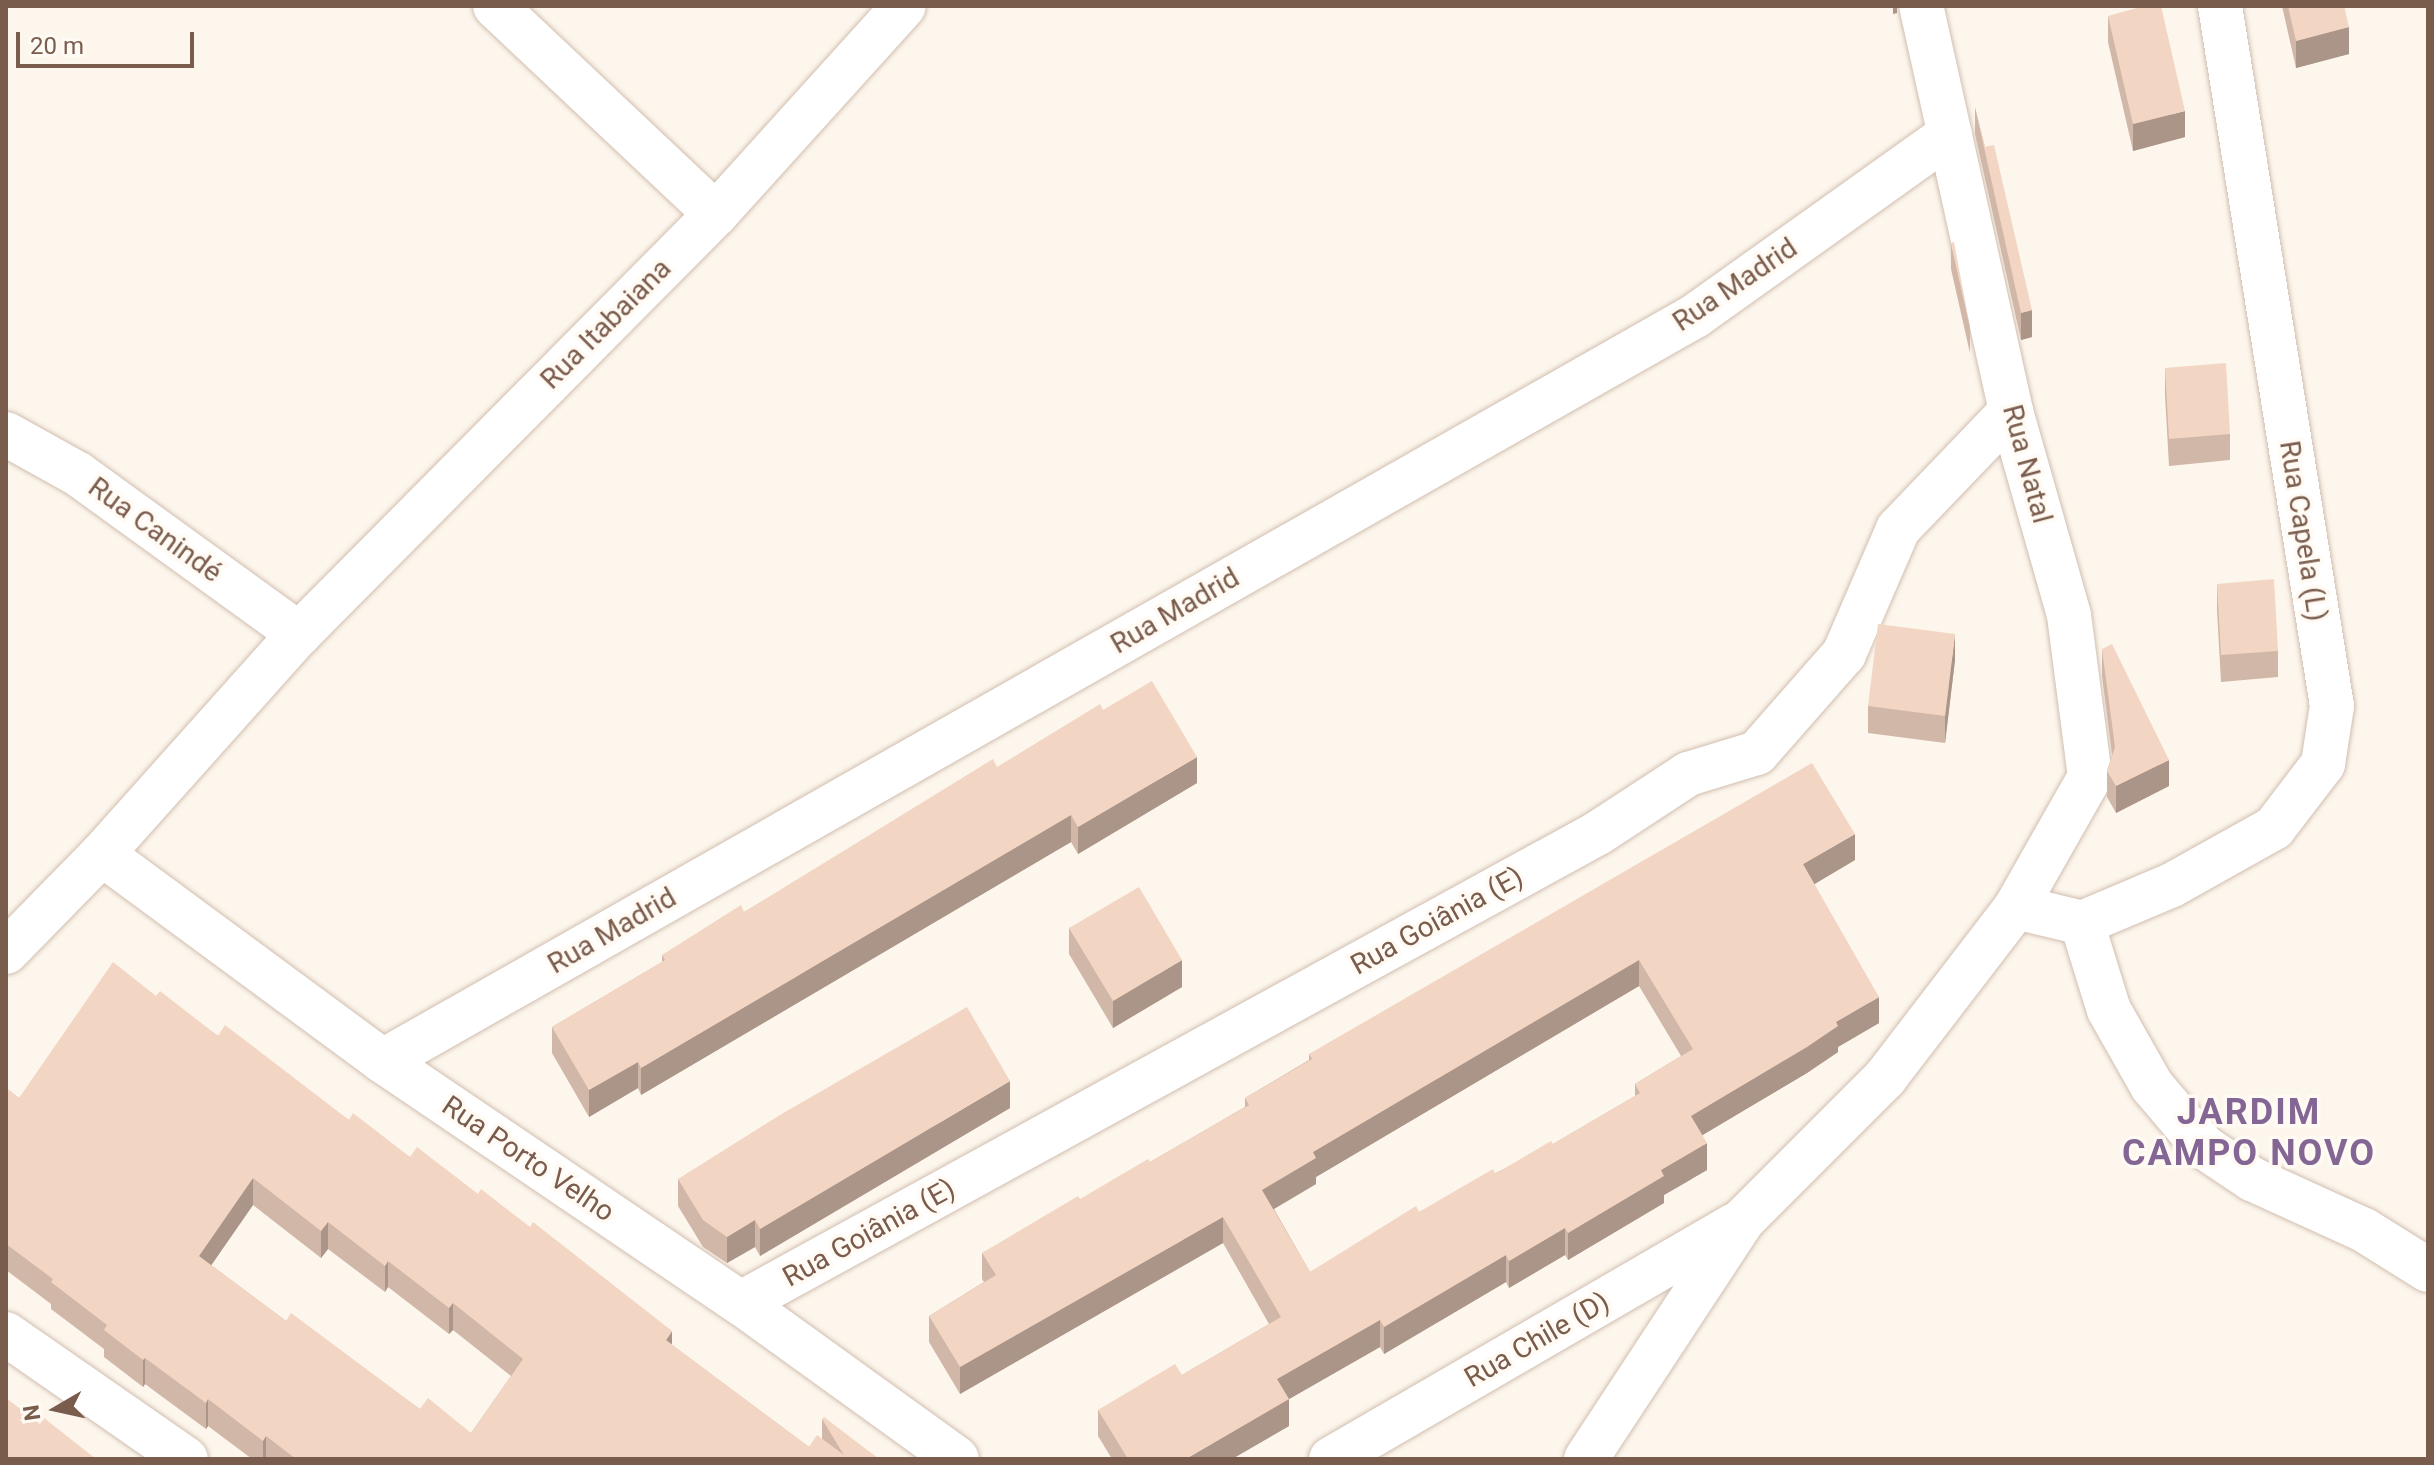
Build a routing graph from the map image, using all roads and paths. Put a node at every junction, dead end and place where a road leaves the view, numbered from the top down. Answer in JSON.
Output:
{"nodes":[{"id":1,"x":495,"y":6,"type":"edge"},
{"id":2,"x":904,"y":6,"type":"edge"},
{"id":3,"x":1921,"y":6,"type":"edge"},
{"id":4,"x":2220,"y":6,"type":"edge"},
{"id":5,"x":1950,"y":134,"type":"junction"},
{"id":6,"x":716,"y":214,"type":"junction"},
{"id":7,"x":2011,"y":411,"type":"junction"},
{"id":8,"x":6,"y":434,"type":"edge"},
{"id":9,"x":299,"y":634,"type":"junction"},
{"id":10,"x":102,"y":854,"type":"junction"},
{"id":11,"x":2016,"y":907,"type":"junction"},
{"id":12,"x":2082,"y":923,"type":"junction"},
{"id":13,"x":6,"y":952,"type":"edge"},
{"id":14,"x":383,"y":1061,"type":"junction"},
{"id":15,"x":1743,"y":1220,"type":"junction"},
{"id":16,"x":2428,"y":1270,"type":"edge"},
{"id":17,"x":741,"y":1303,"type":"junction"},
{"id":18,"x":6,"y":1334,"type":"edge"},
{"id":19,"x":186,"y":1459,"type":"edge"},
{"id":20,"x":957,"y":1459,"type":"edge"},
{"id":21,"x":1331,"y":1459,"type":"edge"},
{"id":22,"x":1586,"y":1459,"type":"edge"}],
"edges":[{"from":1,"to":6,"type":"street"},
{"from":2,"to":6,"type":"street","name":"Rua Itabaiana"},
{"from":3,"to":5,"type":"street","name":"Rua Natal"},
{"from":4,"to":12,"type":"street","name":"Rua Capela (L)"},
{"from":5,"to":7,"type":"street","name":"Rua Natal"},
{"from":5,"to":14,"type":"street","name":"Rua Madrid"},
{"from":6,"to":9,"type":"street","name":"Rua Itabaiana"},
{"from":7,"to":11,"type":"street","name":"Rua Natal"},
{"from":7,"to":17,"type":"street","name":"Rua Goiânia (E)"},
{"from":8,"to":9,"type":"street","name":"Rua Canindé"},
{"from":9,"to":10,"type":"street","name":"Rua Itabaiana"},
{"from":10,"to":13,"type":"street"},
{"from":10,"to":14,"type":"street","name":"Rua Porto Velho"},
{"from":11,"to":12,"type":"street"},
{"from":11,"to":15,"type":"street","name":"Rua Natal"},
{"from":12,"to":16,"type":"street"},
{"from":14,"to":17,"type":"street","name":"Rua Porto Velho"},
{"from":15,"to":21,"type":"street","name":"Rua Chile (D)"},
{"from":15,"to":22,"type":"street"},
{"from":17,"to":20,"type":"street","name":"Rua Porto Velho"},
{"from":18,"to":19,"type":"street"}]}
